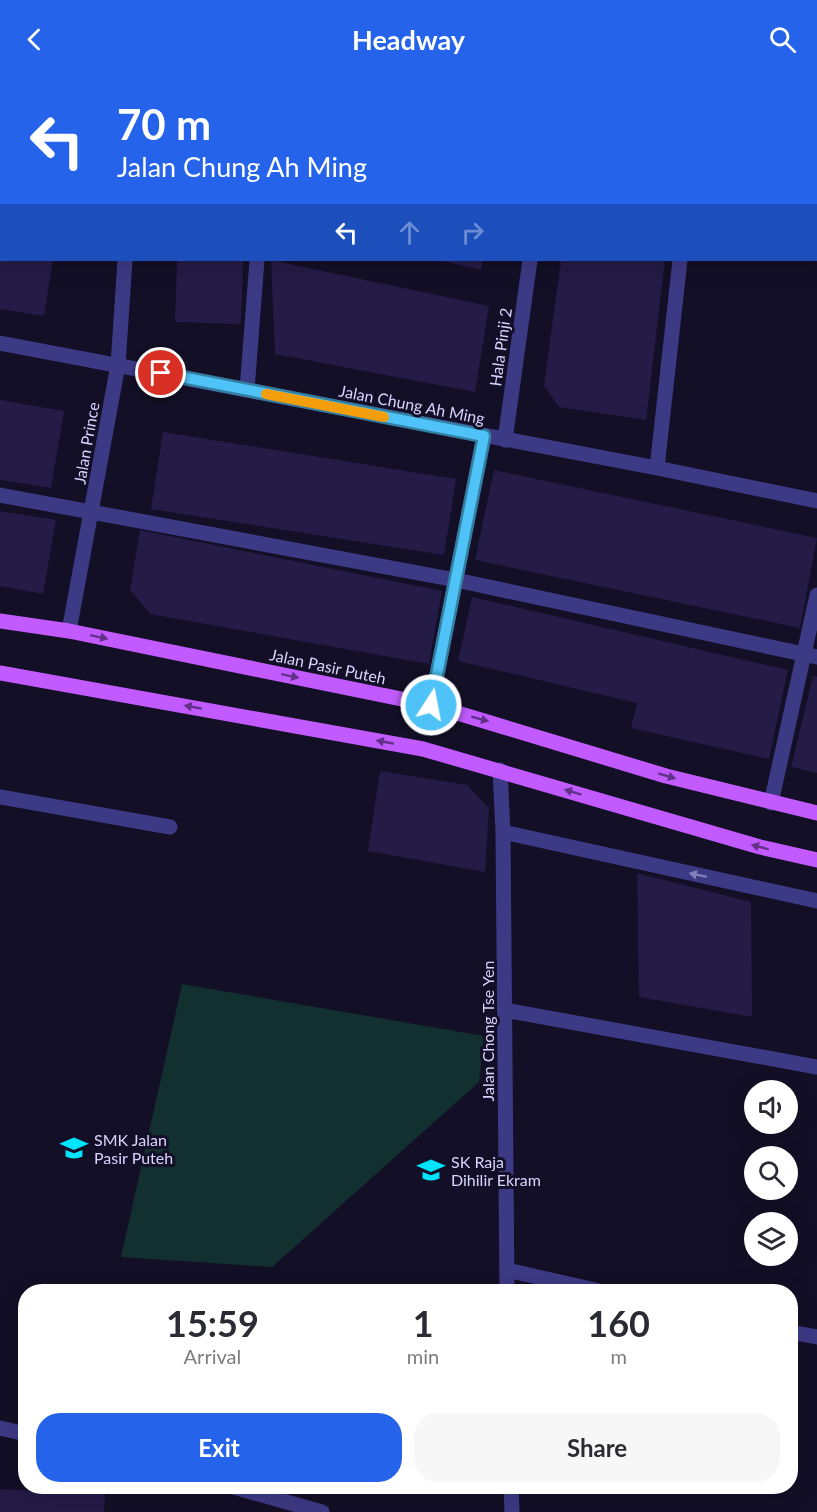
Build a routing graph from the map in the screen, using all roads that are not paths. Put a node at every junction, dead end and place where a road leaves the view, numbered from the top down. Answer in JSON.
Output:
{"nodes":[{"id":1,"x":125,"y":261,"type":"edge"},
{"id":2,"x":257,"y":261,"type":"edge"},
{"id":3,"x":530,"y":261,"type":"edge"},
{"id":4,"x":680,"y":261,"type":"edge"},
{"id":5,"x":0,"y":342,"type":"edge"},
{"id":6,"x":118,"y":365,"type":"junction"},
{"id":7,"x":247,"y":390,"type":"junction"},
{"id":8,"x":484,"y":436,"type":"junction"},
{"id":9,"x":505,"y":440,"type":"junction"},
{"id":10,"x":657,"y":468,"type":"junction"},
{"id":11,"x":0,"y":495,"type":"edge"},
{"id":12,"x":817,"y":501,"type":"edge"},
{"id":13,"x":92,"y":511,"type":"junction"},
{"id":14,"x":456,"y":580,"type":"junction"},
{"id":15,"x":817,"y":595,"type":"edge"},
{"id":16,"x":0,"y":621,"type":"edge"},
{"id":17,"x":69,"y":631,"type":"junction"},
{"id":18,"x":811,"y":655,"type":"edge"},
{"id":19,"x":0,"y":673,"type":"edge"},
{"id":20,"x":431,"y":705,"type":"junction"},
{"id":21,"x":500,"y":770,"type":"junction"},
{"id":22,"x":0,"y":797,"type":"edge"},
{"id":23,"x":771,"y":803,"type":"junction"},
{"id":24,"x":817,"y":813,"type":"edge"},
{"id":25,"x":170,"y":827,"type":"dead end"},
{"id":26,"x":503,"y":832,"type":"junction"},
{"id":27,"x":817,"y":860,"type":"edge"},
{"id":28,"x":817,"y":901,"type":"edge"},
{"id":29,"x":505,"y":1010,"type":"junction"},
{"id":30,"x":817,"y":1067,"type":"edge"},
{"id":31,"x":507,"y":1270,"type":"junction"},
{"id":32,"x":507,"y":1284,"type":"edge"},
{"id":33,"x":569,"y":1284,"type":"edge"},
{"id":34,"x":798,"y":1333,"type":"edge"},
{"id":35,"x":817,"y":1337,"type":"edge"},
{"id":36,"x":0,"y":1428,"type":"edge"},
{"id":37,"x":18,"y":1432,"type":"edge"},
{"id":38,"x":258,"y":1494,"type":"edge"},
{"id":39,"x":511,"y":1494,"type":"edge"},
{"id":40,"x":322,"y":1512,"type":"edge"},
{"id":41,"x":512,"y":1512,"type":"edge"}],
"edges":[{"from":1,"to":6,"type":"street","name":"Jalan Prince"},
{"from":2,"to":7,"type":"street"},
{"from":3,"to":9,"type":"street","name":"Hala Pinji 2"},
{"from":4,"to":10,"type":"street"},
{"from":5,"to":6,"type":"street","name":"Jalan Chung Ah Ming"},
{"from":6,"to":7,"type":"street","name":"Jalan Chung Ah Ming"},
{"from":6,"to":13,"type":"street","name":"Jalan Prince"},
{"from":7,"to":8,"type":"street","name":"Jalan Chung Ah Ming"},
{"from":8,"to":9,"type":"street","name":"Jalan Chung Ah Ming"},
{"from":8,"to":14,"type":"street"},
{"from":9,"to":10,"type":"street","name":"Jalan Chung Ah Ming"},
{"from":10,"to":12,"type":"street","name":"Jalan Chung Ah Ming"},
{"from":11,"to":13,"type":"street"},
{"from":13,"to":14,"type":"street"},
{"from":13,"to":17,"type":"street","name":"Jalan Prince"},
{"from":14,"to":18,"type":"street"},
{"from":14,"to":20,"type":"street"},
{"from":15,"to":18,"type":"street"},
{"from":16,"to":17,"type":"main road","name":"Jalan Pasir Puteh"},
{"from":17,"to":20,"type":"main road","name":"Jalan Pasir Puteh","one_way":true},
{"from":18,"to":23,"type":"street"},
{"from":21,"to":19,"type":"main road","one_way":true},
{"from":20,"to":23,"type":"main road","name":"Jalan Pasir Puteh","one_way":true},
{"from":21,"to":26,"type":"street","name":"Jalan Chong Tse Yen"},
{"from":27,"to":21,"type":"main road","one_way":true},
{"from":22,"to":25,"type":"street"},
{"from":23,"to":24,"type":"main road","name":"Jalan Pasir Puteh"},
{"from":28,"to":26,"type":"street","one_way":true},
{"from":26,"to":29,"type":"street","name":"Jalan Chong Tse Yen"},
{"from":29,"to":30,"type":"street"},
{"from":29,"to":31,"type":"street","name":"Jalan Chong Tse Yen"},
{"from":31,"to":32,"type":"street","name":"Jalan Chong Tse Yen"},
{"from":31,"to":33,"type":"street"},
{"from":34,"to":35,"type":"street"},
{"from":36,"to":37,"type":"street"},
{"from":38,"to":40,"type":"street"},
{"from":39,"to":41,"type":"street"}]}
